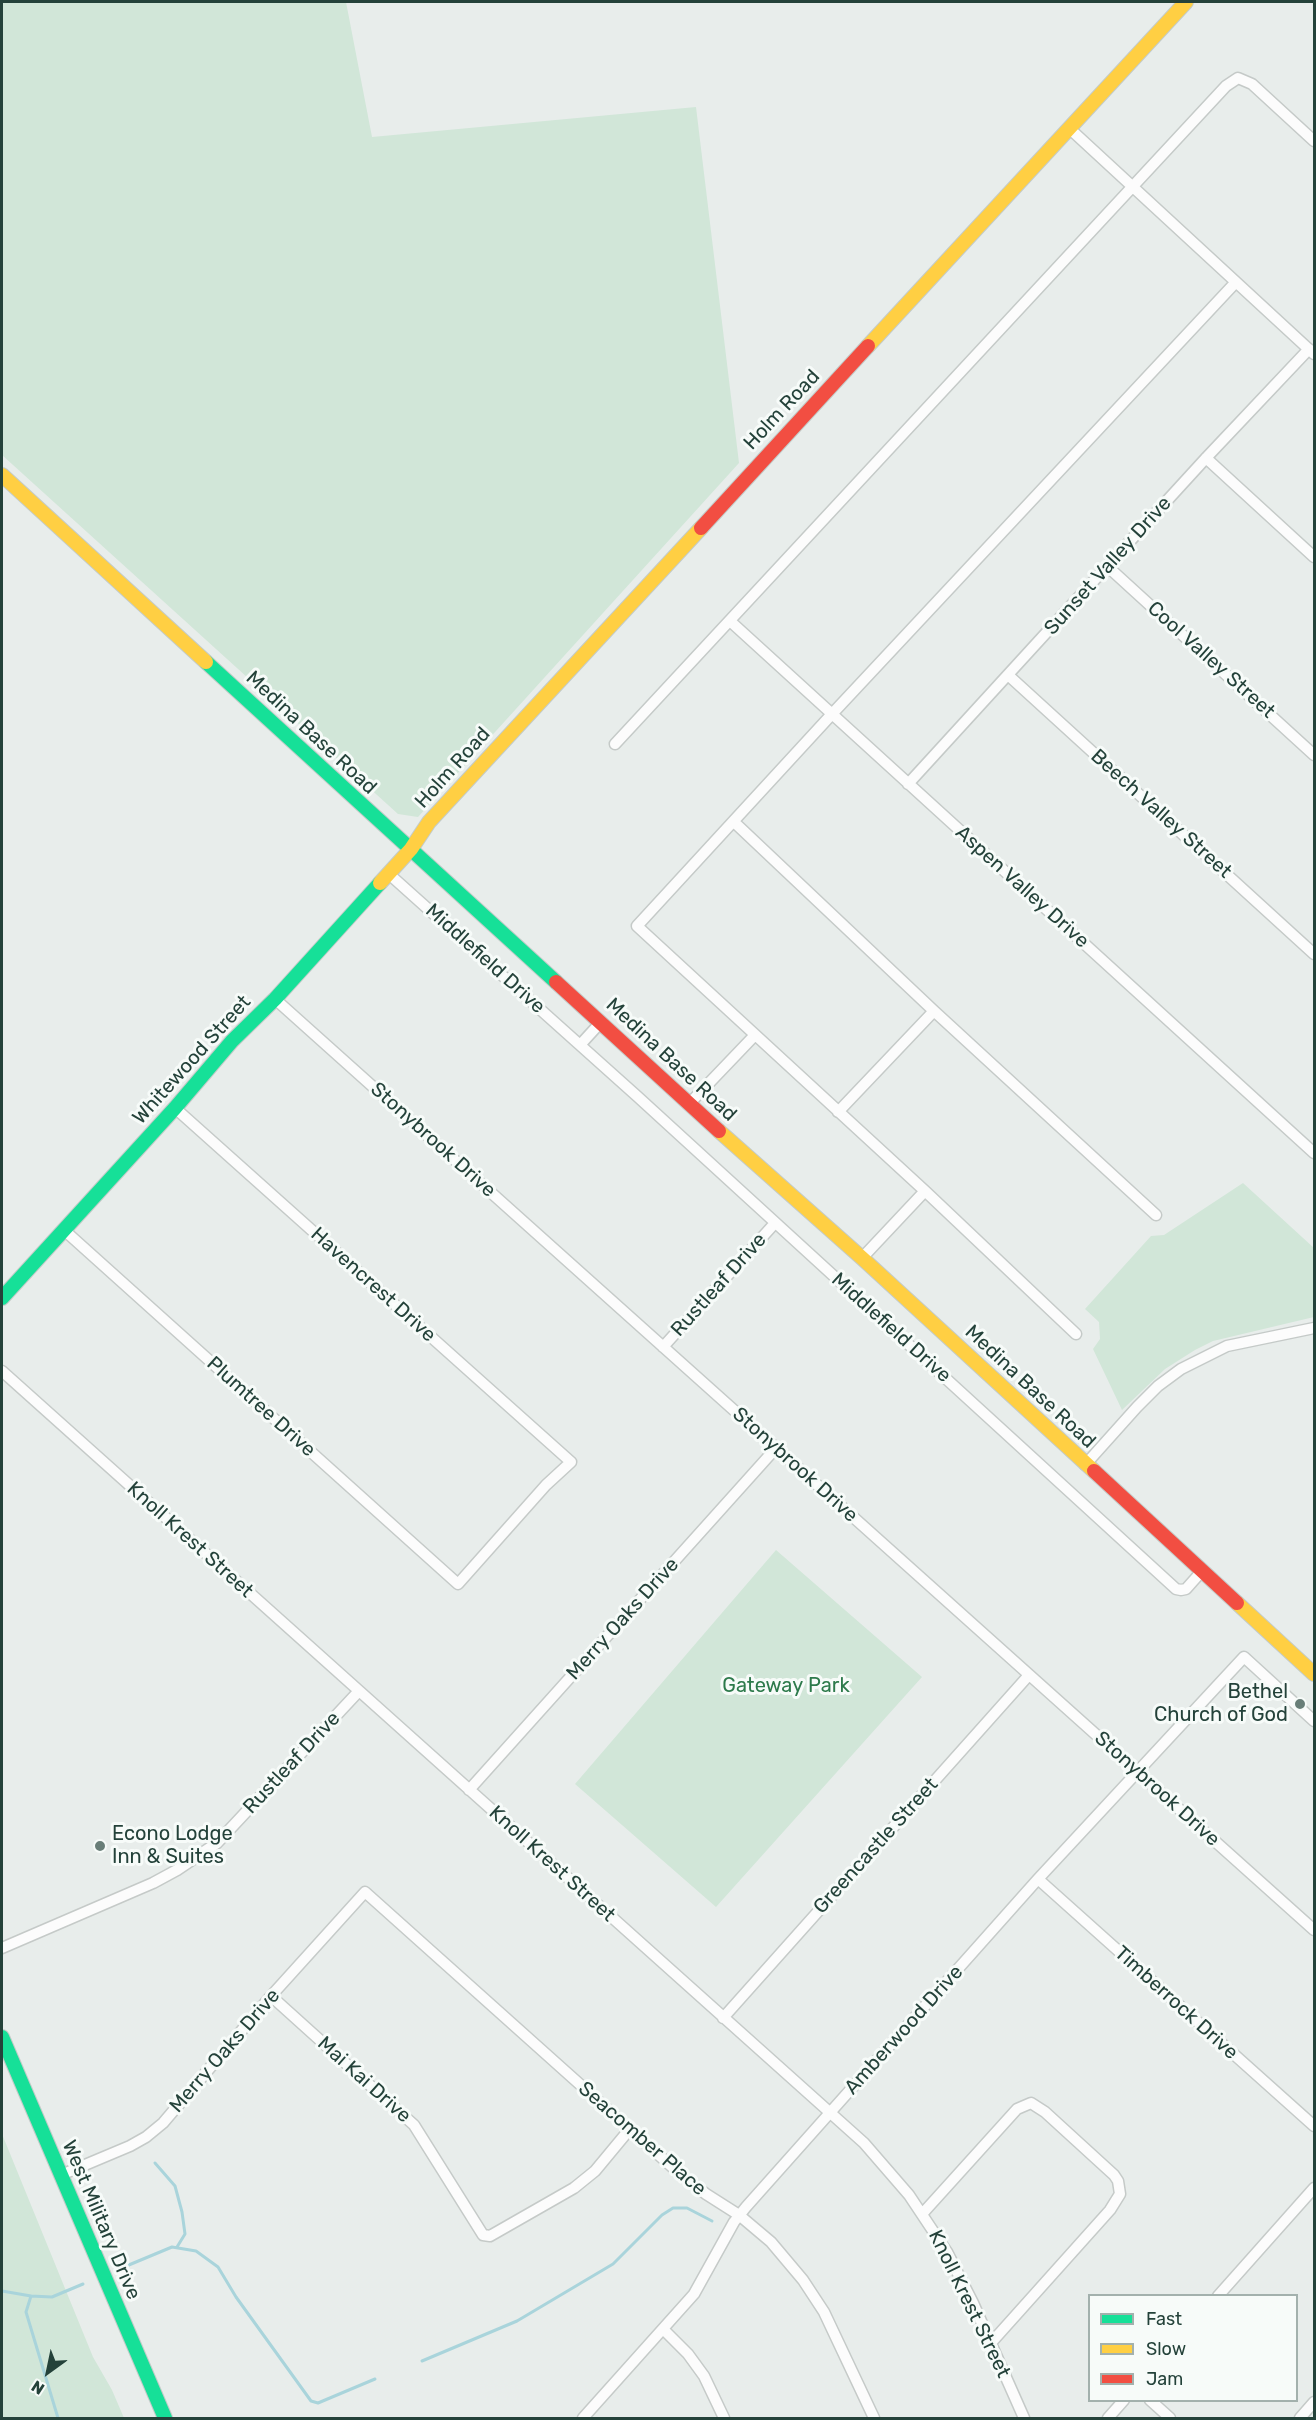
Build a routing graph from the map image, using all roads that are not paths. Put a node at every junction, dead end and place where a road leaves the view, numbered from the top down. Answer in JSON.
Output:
{"nodes":[{"id":1,"x":1186,"y":2,"type":"edge"},
{"id":2,"x":1069,"y":128,"type":"junction"},
{"id":3,"x":1314,"y":141,"type":"edge"},
{"id":4,"x":1133,"y":187,"type":"junction"},
{"id":5,"x":1236,"y":282,"type":"junction"},
{"id":6,"x":1312,"y":352,"type":"edge"},
{"id":7,"x":1206,"y":458,"type":"junction"},
{"id":8,"x":2,"y":475,"type":"edge"},
{"id":9,"x":1314,"y":556,"type":"edge"},
{"id":10,"x":1107,"y":566,"type":"junction"},
{"id":11,"x":730,"y":621,"type":"junction"},
{"id":12,"x":1008,"y":675,"type":"junction"},
{"id":13,"x":832,"y":714,"type":"junction"},
{"id":14,"x":615,"y":744,"type":"dead end"},
{"id":15,"x":1314,"y":755,"type":"edge"},
{"id":16,"x":908,"y":784,"type":"junction"},
{"id":17,"x":734,"y":822,"type":"junction"},
{"id":18,"x":411,"y":849,"type":"junction"},
{"id":19,"x":389,"y":874,"type":"junction"},
{"id":20,"x":1314,"y":954,"type":"edge"},
{"id":21,"x":275,"y":999,"type":"junction"},
{"id":22,"x":934,"y":1011,"type":"junction"},
{"id":23,"x":601,"y":1022,"type":"junction"},
{"id":24,"x":755,"y":1035,"type":"junction"},
{"id":25,"x":580,"y":1045,"type":"junction"},
{"id":26,"x":689,"y":1104,"type":"junction"},
{"id":27,"x":176,"y":1108,"type":"junction"},
{"id":28,"x":838,"y":1112,"type":"junction"},
{"id":29,"x":1314,"y":1153,"type":"edge"},
{"id":30,"x":925,"y":1191,"type":"junction"},
{"id":31,"x":1156,"y":1215,"type":"dead end"},
{"id":32,"x":775,"y":1223,"type":"junction"},
{"id":33,"x":64,"y":1230,"type":"junction"},
{"id":34,"x":862,"y":1258,"type":"junction"},
{"id":35,"x":2,"y":1298,"type":"edge"},
{"id":36,"x":1314,"y":1328,"type":"edge"},
{"id":37,"x":1076,"y":1334,"type":"dead end"},
{"id":38,"x":663,"y":1347,"type":"junction"},
{"id":39,"x":2,"y":1371,"type":"edge"},
{"id":40,"x":776,"y":1448,"type":"junction"},
{"id":41,"x":1085,"y":1465,"type":"junction"},
{"id":42,"x":1202,"y":1571,"type":"junction"},
{"id":43,"x":458,"y":1584,"type":"joint"},
{"id":44,"x":1314,"y":1674,"type":"edge"},
{"id":45,"x":1029,"y":1675,"type":"junction"},
{"id":46,"x":359,"y":1691,"type":"junction"},
{"id":47,"x":1314,"y":1721,"type":"edge"},
{"id":48,"x":1137,"y":1772,"type":"junction"},
{"id":49,"x":469,"y":1790,"type":"junction"},
{"id":50,"x":1038,"y":1879,"type":"junction"},
{"id":51,"x":365,"y":1892,"type":"joint"},
{"id":52,"x":1314,"y":1930,"type":"edge"},
{"id":53,"x":2,"y":1948,"type":"edge"},
{"id":54,"x":271,"y":1996,"type":"junction"},
{"id":55,"x":723,"y":2018,"type":"junction"},
{"id":56,"x":2,"y":2037,"type":"edge"},
{"id":57,"x":830,"y":2113,"type":"junction"},
{"id":58,"x":1314,"y":2126,"type":"edge"},
{"id":59,"x":629,"y":2130,"type":"junction"},
{"id":60,"x":60,"y":2175,"type":"junction"},
{"id":61,"x":1314,"y":2188,"type":"edge"},
{"id":62,"x":923,"y":2213,"type":"junction"},
{"id":63,"x":739,"y":2215,"type":"junction"},
{"id":64,"x":1219,"y":2294,"type":"edge"},
{"id":65,"x":664,"y":2330,"type":"junction"},
{"id":66,"x":990,"y":2344,"type":"junction"},
{"id":67,"x":1122,"y":2402,"type":"edge"},
{"id":68,"x":1152,"y":2402,"type":"edge"},
{"id":69,"x":1314,"y":2402,"type":"edge"},
{"id":70,"x":165,"y":2418,"type":"edge"},
{"id":71,"x":584,"y":2418,"type":"edge"},
{"id":72,"x":724,"y":2418,"type":"edge"},
{"id":73,"x":874,"y":2418,"type":"edge"},
{"id":74,"x":1023,"y":2418,"type":"edge"},
{"id":75,"x":1108,"y":2418,"type":"edge"},
{"id":76,"x":1170,"y":2418,"type":"edge"},
{"id":77,"x":1300,"y":2418,"type":"edge"}],
"edges":[{"from":1,"to":2,"type":"street","name":"Holm Road"},
{"from":2,"to":4,"type":"street"},
{"from":2,"to":18,"type":"street","name":"Holm Road"},
{"from":3,"to":4,"type":"street"},
{"from":4,"to":5,"type":"street"},
{"from":4,"to":11,"type":"street"},
{"from":5,"to":6,"type":"street"},
{"from":5,"to":13,"type":"street"},
{"from":6,"to":7,"type":"street","name":"Sunset Valley Drive"},
{"from":7,"to":9,"type":"street"},
{"from":7,"to":10,"type":"street","name":"Sunset Valley Drive"},
{"from":8,"to":18,"type":"street","name":"Medina Base Road"},
{"from":10,"to":12,"type":"street","name":"Sunset Valley Drive"},
{"from":10,"to":15,"type":"street","name":"Cool Valley Street"},
{"from":11,"to":13,"type":"street","name":"Aspen Valley Drive"},
{"from":11,"to":14,"type":"street"},
{"from":12,"to":16,"type":"street","name":"Sunset Valley Drive"},
{"from":12,"to":20,"type":"street","name":"Beech Valley Street"},
{"from":13,"to":16,"type":"street","name":"Aspen Valley Drive"},
{"from":13,"to":17,"type":"street"},
{"from":16,"to":29,"type":"street","name":"Aspen Valley Drive"},
{"from":17,"to":22,"type":"street"},
{"from":17,"to":24,"type":"street"},
{"from":18,"to":19,"type":"street","name":"Whitewood Street"},
{"from":18,"to":23,"type":"street","name":"Medina Base Road"},
{"from":19,"to":21,"type":"street","name":"Whitewood Street"},
{"from":19,"to":25,"type":"street","name":"Middlefield Drive"},
{"from":21,"to":27,"type":"street","name":"Whitewood Street"},
{"from":21,"to":38,"type":"street","name":"Stonybrook Drive"},
{"from":22,"to":28,"type":"street"},
{"from":22,"to":31,"type":"street"},
{"from":23,"to":25,"type":"street"},
{"from":23,"to":26,"type":"street","name":"Medina Base Road"},
{"from":24,"to":26,"type":"street"},
{"from":24,"to":28,"type":"street"},
{"from":25,"to":32,"type":"street","name":"Middlefield Drive"},
{"from":26,"to":34,"type":"street","name":"Medina Base Road"},
{"from":27,"to":33,"type":"street","name":"Whitewood Street"},
{"from":27,"to":43,"type":"street","name":"Havencrest Drive"},
{"from":28,"to":30,"type":"street"},
{"from":30,"to":34,"type":"street"},
{"from":30,"to":37,"type":"street"},
{"from":32,"to":38,"type":"street","name":"Rustleaf Drive"},
{"from":32,"to":42,"type":"street","name":"Middlefield Drive"},
{"from":33,"to":35,"type":"street","name":"Whitewood Street"},
{"from":33,"to":43,"type":"street","name":"Plumtree Drive"},
{"from":34,"to":41,"type":"street","name":"Medina Base Road"},
{"from":36,"to":41,"type":"street"},
{"from":38,"to":40,"type":"street","name":"Stonybrook Drive"},
{"from":39,"to":46,"type":"street","name":"Knoll Krest Street"},
{"from":40,"to":45,"type":"street","name":"Stonybrook Drive"},
{"from":40,"to":49,"type":"street","name":"Merry Oaks Drive"},
{"from":41,"to":42,"type":"street","name":"Medina Base Road"},
{"from":42,"to":44,"type":"street","name":"Medina Base Road"},
{"from":45,"to":48,"type":"street","name":"Stonybrook Drive"},
{"from":45,"to":55,"type":"street","name":"Greencastle Street"},
{"from":46,"to":49,"type":"street","name":"Knoll Krest Street"},
{"from":46,"to":53,"type":"street","name":"Rustleaf Drive"},
{"from":47,"to":48,"type":"street","name":"Amberwood Drive"},
{"from":48,"to":50,"type":"street","name":"Amberwood Drive"},
{"from":48,"to":52,"type":"street","name":"Stonybrook Drive"},
{"from":49,"to":55,"type":"street","name":"Knoll Krest Street"},
{"from":50,"to":57,"type":"street","name":"Amberwood Drive"},
{"from":50,"to":58,"type":"street","name":"Timberrock Drive"},
{"from":51,"to":54,"type":"street","name":"Merry Oaks Drive"},
{"from":51,"to":59,"type":"street","name":"Seacomber Place"},
{"from":54,"to":59,"type":"street","name":"Mai Kai Drive"},
{"from":54,"to":60,"type":"street","name":"Merry Oaks Drive"},
{"from":55,"to":57,"type":"street","name":"Knoll Krest Street"},
{"from":56,"to":60,"type":"street","name":"West Military Drive"},
{"from":57,"to":62,"type":"street","name":"Knoll Krest Street"},
{"from":57,"to":63,"type":"street","name":"Amberwood Drive"},
{"from":59,"to":63,"type":"street","name":"Seacomber Place"},
{"from":60,"to":70,"type":"street","name":"West Military Drive"},
{"from":61,"to":64,"type":"street"},
{"from":62,"to":66,"type":"street","name":"Knoll Krest Street"},
{"from":62,"to":66,"type":"street"},
{"from":63,"to":65,"type":"street","name":"Amberwood Drive"},
{"from":63,"to":73,"type":"street","name":"Seacomber Place"},
{"from":65,"to":71,"type":"street","name":"Amberwood Drive"},
{"from":65,"to":72,"type":"street"},
{"from":66,"to":74,"type":"street","name":"Knoll Krest Street"},
{"from":67,"to":75,"type":"street"},
{"from":68,"to":76,"type":"street"},
{"from":69,"to":77,"type":"street"}]}
